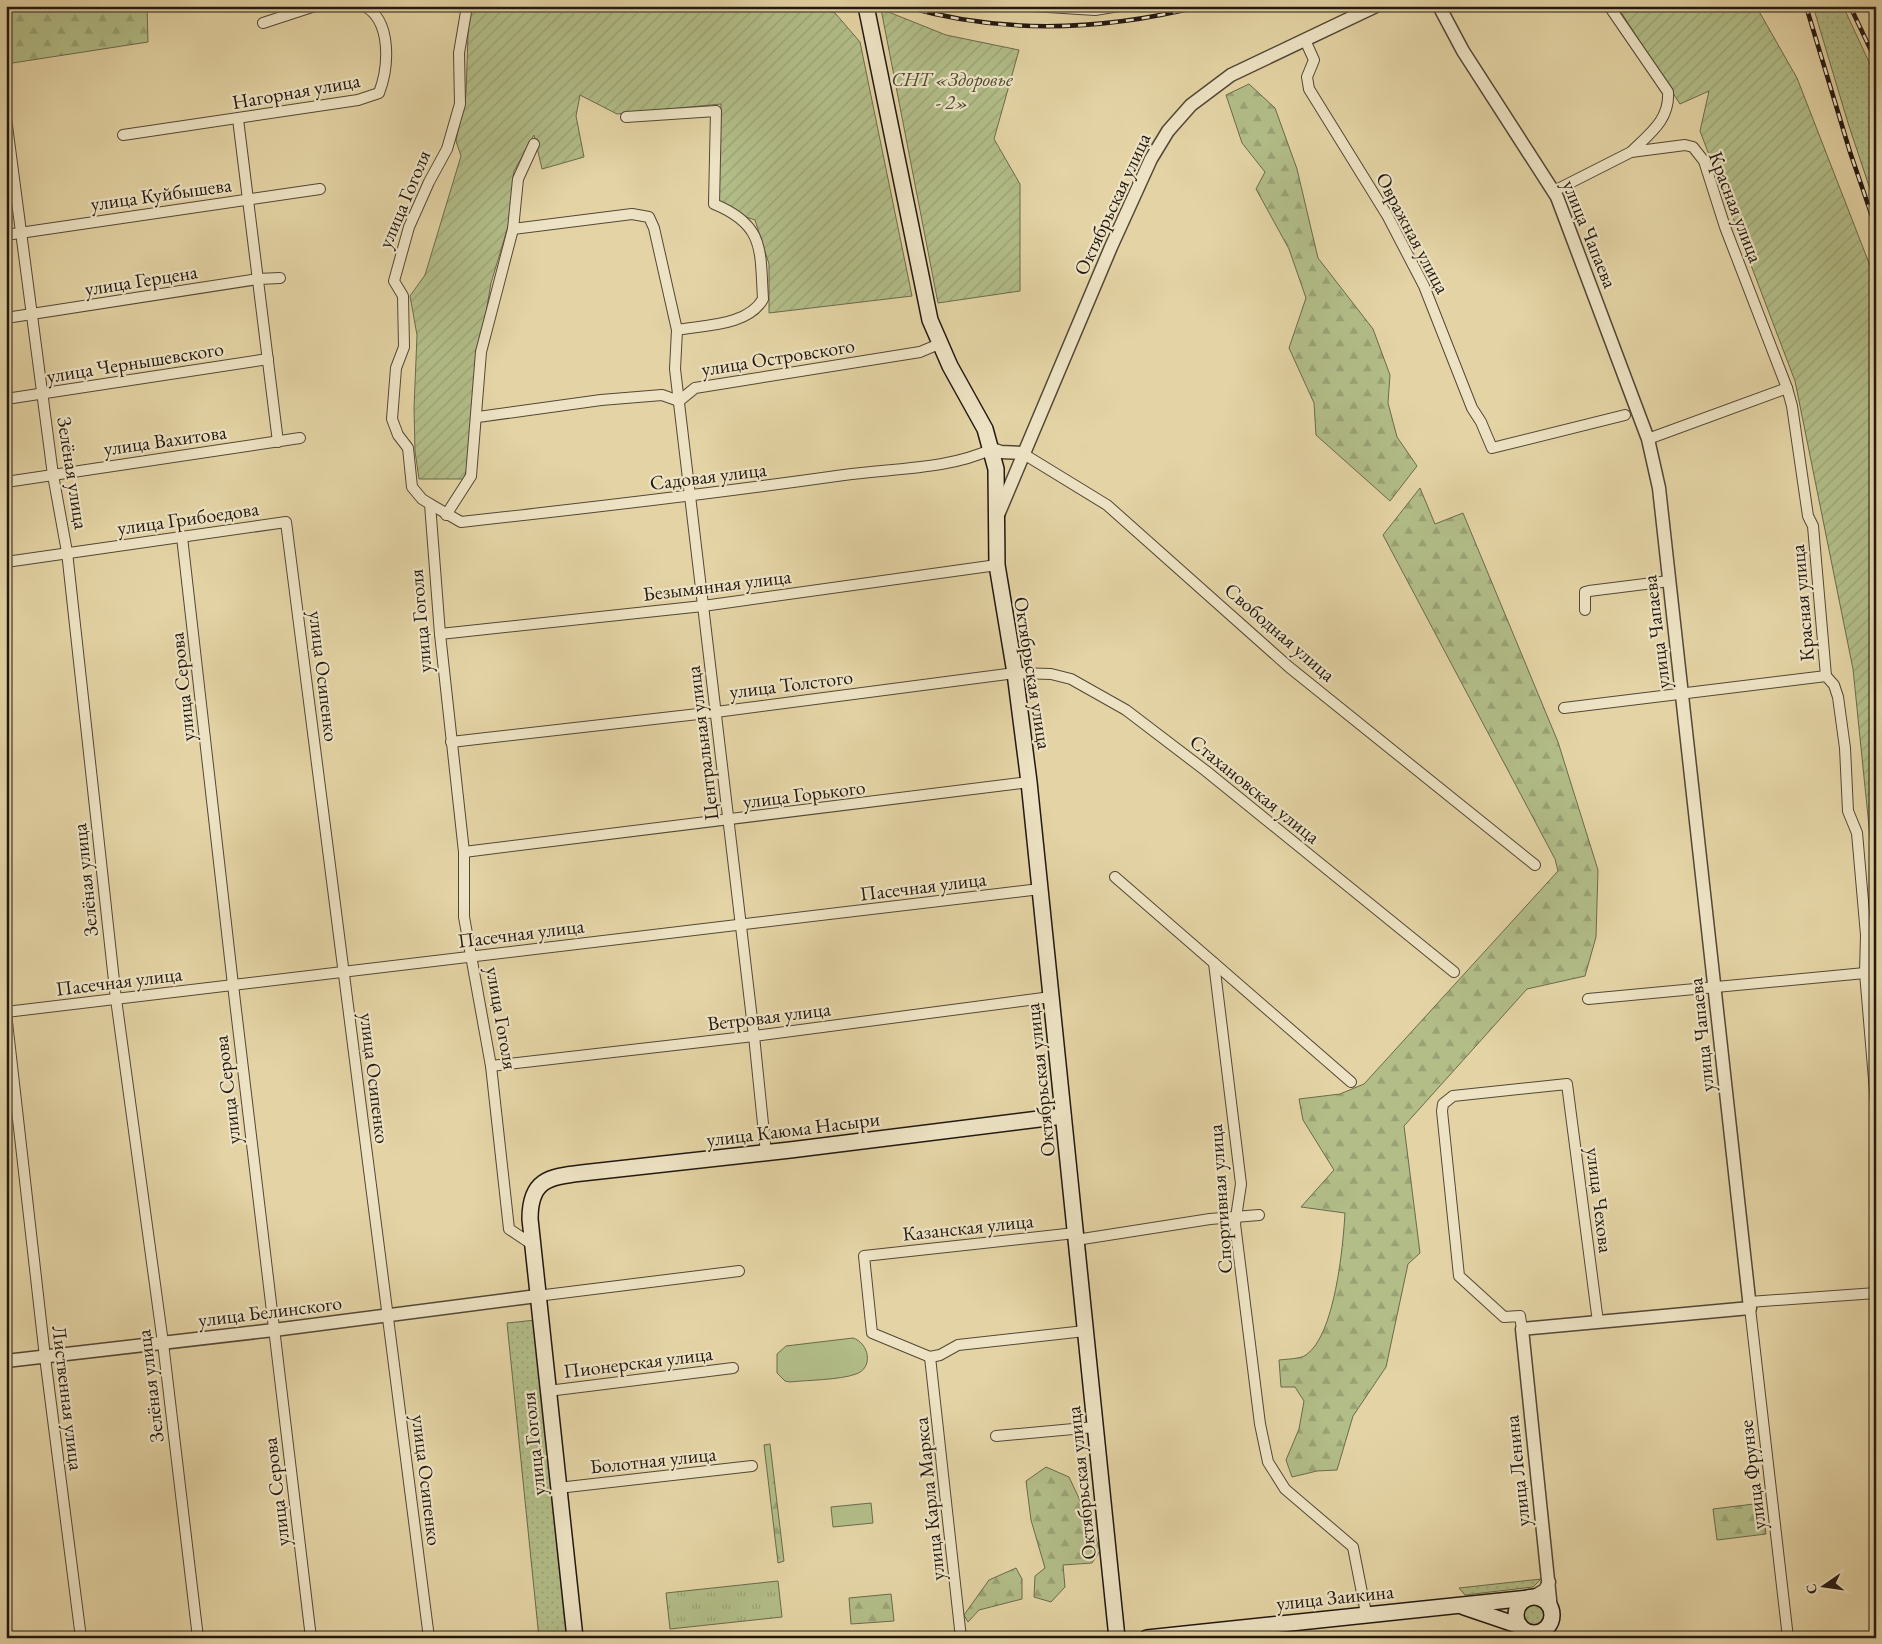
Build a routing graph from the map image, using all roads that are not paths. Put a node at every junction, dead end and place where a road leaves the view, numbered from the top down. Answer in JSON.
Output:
{"nodes":[{"id":1,"x":315,"y":6,"type":"edge"},
{"id":2,"x":364,"y":6,"type":"edge"},
{"id":3,"x":467,"y":6,"type":"edge"},
{"id":4,"x":866,"y":6,"type":"edge"},
{"id":5,"x":1032,"y":6,"type":"edge"},
{"id":6,"x":1119,"y":6,"type":"edge"},
{"id":7,"x":1376,"y":6,"type":"edge"},
{"id":8,"x":1439,"y":6,"type":"edge"},
{"id":9,"x":1609,"y":6,"type":"edge"},
{"id":10,"x":263,"y":23,"type":"dead end"},
{"id":11,"x":1305,"y":40,"type":"junction"},
{"id":12,"x":626,"y":117,"type":"dead end"},
{"id":13,"x":6,"y":118,"type":"edge"},
{"id":14,"x":238,"y":119,"type":"junction"},
{"id":15,"x":123,"y":136,"type":"dead end"},
{"id":16,"x":534,"y":144,"type":"dead end"},
{"id":17,"x":1631,"y":152,"type":"junction"},
{"id":18,"x":8,"y":154,"type":"edge"},
{"id":19,"x":320,"y":189,"type":"dead end"},
{"id":20,"x":1554,"y":191,"type":"junction"},
{"id":21,"x":248,"y":199,"type":"junction"},
{"id":22,"x":513,"y":229,"type":"junction"},
{"id":23,"x":22,"y":233,"type":"junction"},
{"id":24,"x":6,"y":235,"type":"edge"},
{"id":25,"x":280,"y":278,"type":"dead end"},
{"id":26,"x":258,"y":279,"type":"junction"},
{"id":27,"x":34,"y":314,"type":"junction"},
{"id":28,"x":6,"y":318,"type":"edge"},
{"id":29,"x":677,"y":330,"type":"junction"},
{"id":30,"x":939,"y":344,"type":"junction"},
{"id":31,"x":268,"y":359,"type":"junction"},
{"id":32,"x":1787,"y":388,"type":"junction"},
{"id":33,"x":44,"y":394,"type":"junction"},
{"id":34,"x":6,"y":399,"type":"edge"},
{"id":35,"x":679,"y":401,"type":"junction"},
{"id":36,"x":1625,"y":415,"type":"dead end"},
{"id":37,"x":478,"y":417,"type":"junction"},
{"id":38,"x":300,"y":438,"type":"dead end"},
{"id":39,"x":1648,"y":439,"type":"junction"},
{"id":40,"x":278,"y":442,"type":"junction"},
{"id":41,"x":992,"y":449,"type":"junction"},
{"id":42,"x":1022,"y":453,"type":"junction"},
{"id":43,"x":53,"y":475,"type":"junction"},
{"id":44,"x":6,"y":482,"type":"edge"},
{"id":45,"x":690,"y":496,"type":"junction"},
{"id":46,"x":430,"y":504,"type":"junction"},
{"id":47,"x":446,"y":514,"type":"junction"},
{"id":48,"x":996,"y":520,"type":"junction"},
{"id":49,"x":286,"y":522,"type":"joint"},
{"id":50,"x":182,"y":537,"type":"junction"},
{"id":51,"x":67,"y":552,"type":"junction"},
{"id":52,"x":6,"y":562,"type":"edge"},
{"id":53,"x":997,"y":565,"type":"junction"},
{"id":54,"x":1669,"y":581,"type":"junction"},
{"id":55,"x":703,"y":606,"type":"junction"},
{"id":56,"x":1585,"y":610,"type":"dead end"},
{"id":57,"x":440,"y":634,"type":"junction"},
{"id":58,"x":1016,"y":673,"type":"junction"},
{"id":59,"x":1826,"y":676,"type":"junction"},
{"id":60,"x":1682,"y":694,"type":"junction"},
{"id":61,"x":1564,"y":708,"type":"dead end"},
{"id":62,"x":716,"y":712,"type":"junction"},
{"id":63,"x":451,"y":742,"type":"junction"},
{"id":64,"x":1029,"y":782,"type":"junction"},
{"id":65,"x":729,"y":821,"type":"junction"},
{"id":66,"x":464,"y":852,"type":"junction"},
{"id":67,"x":1535,"y":865,"type":"dead end"},
{"id":68,"x":1115,"y":877,"type":"dead end"},
{"id":69,"x":1040,"y":889,"type":"junction"},
{"id":70,"x":741,"y":925,"type":"junction"},
{"id":71,"x":471,"y":957,"type":"junction"},
{"id":72,"x":1214,"y":963,"type":"junction"},
{"id":73,"x":344,"y":972,"type":"junction"},
{"id":74,"x":1454,"y":972,"type":"dead end"},
{"id":75,"x":1865,"y":973,"type":"junction"},
{"id":76,"x":232,"y":986,"type":"junction"},
{"id":77,"x":1715,"y":988,"type":"junction"},
{"id":78,"x":1051,"y":997,"type":"junction"},
{"id":79,"x":116,"y":999,"type":"junction"},
{"id":80,"x":1588,"y":999,"type":"dead end"},
{"id":81,"x":6,"y":1013,"type":"edge"},
{"id":82,"x":754,"y":1036,"type":"junction"},
{"id":83,"x":491,"y":1066,"type":"junction"},
{"id":84,"x":1351,"y":1082,"type":"dead end"},
{"id":85,"x":1876,"y":1103,"type":"edge"},
{"id":86,"x":1063,"y":1116,"type":"junction"},
{"id":87,"x":766,"y":1153,"type":"junction"},
{"id":88,"x":534,"y":1193,"type":"joint"},
{"id":89,"x":1259,"y":1215,"type":"dead end"},
{"id":90,"x":1236,"y":1217,"type":"junction"},
{"id":91,"x":1076,"y":1237,"type":"junction"},
{"id":92,"x":533,"y":1245,"type":"junction"},
{"id":93,"x":739,"y":1271,"type":"dead end"},
{"id":94,"x":1876,"y":1293,"type":"edge"},
{"id":95,"x":537,"y":1296,"type":"junction"},
{"id":96,"x":1749,"y":1305,"type":"junction"},
{"id":97,"x":388,"y":1315,"type":"junction"},
{"id":98,"x":1598,"y":1322,"type":"junction"},
{"id":99,"x":1522,"y":1329,"type":"junction"},
{"id":100,"x":274,"y":1330,"type":"junction"},
{"id":101,"x":1085,"y":1331,"type":"junction"},
{"id":102,"x":163,"y":1343,"type":"junction"},
{"id":103,"x":45,"y":1357,"type":"junction"},
{"id":104,"x":930,"y":1357,"type":"junction"},
{"id":105,"x":6,"y":1362,"type":"edge"},
{"id":106,"x":733,"y":1368,"type":"dead end"},
{"id":107,"x":548,"y":1391,"type":"junction"},
{"id":108,"x":1095,"y":1427,"type":"junction"},
{"id":109,"x":996,"y":1436,"type":"dead end"},
{"id":110,"x":752,"y":1466,"type":"dead end"},
{"id":111,"x":558,"y":1488,"type":"junction"},
{"id":112,"x":1549,"y":1582,"type":"junction"},
{"id":113,"x":1531,"y":1598,"type":"junction"},
{"id":114,"x":1458,"y":1605,"type":"junction"},
{"id":115,"x":1552,"y":1612,"type":"junction"},
{"id":116,"x":1366,"y":1613,"type":"junction"},
{"id":117,"x":1528,"y":1632,"type":"edge"},
{"id":118,"x":81,"y":1638,"type":"edge"},
{"id":119,"x":198,"y":1638,"type":"edge"},
{"id":120,"x":311,"y":1638,"type":"edge"},
{"id":121,"x":429,"y":1638,"type":"edge"},
{"id":122,"x":575,"y":1638,"type":"edge"},
{"id":123,"x":961,"y":1638,"type":"edge"},
{"id":124,"x":1116,"y":1638,"type":"edge"},
{"id":125,"x":1147,"y":1638,"type":"edge"},
{"id":126,"x":1556,"y":1638,"type":"edge"},
{"id":127,"x":1788,"y":1638,"type":"edge"}],
"edges":[{"from":1,"to":10,"type":"street"},
{"from":2,"to":14,"type":"street","name":"Нагорная улица"},
{"from":3,"to":46,"type":"street","name":"улица Гоголя"},
{"from":4,"to":30,"type":"main road","name":"Октябрьская улица"},
{"from":5,"to":6,"type":"street"},
{"from":7,"to":11,"type":"street","name":"Октябрьская улица"},
{"from":8,"to":20,"type":"street","name":"улица Чапаева"},
{"from":9,"to":17,"type":"street"},
{"from":11,"to":36,"type":"street","name":"Овражная улица"},
{"from":11,"to":42,"type":"street","name":"Октябрьская улица"},
{"from":12,"to":29,"type":"street"},
{"from":13,"to":18,"type":"street","name":"Зелёная улица"},
{"from":14,"to":15,"type":"street","name":"Нагорная улица"},
{"from":14,"to":21,"type":"street"},
{"from":16,"to":22,"type":"street"},
{"from":17,"to":20,"type":"street"},
{"from":17,"to":32,"type":"street","name":"Красная улица"},
{"from":18,"to":23,"type":"street","name":"Зелёная улица"},
{"from":19,"to":21,"type":"street","name":"улица Куйбышева"},
{"from":20,"to":39,"type":"street","name":"улица Чапаева"},
{"from":21,"to":23,"type":"street","name":"улица Куйбышева"},
{"from":21,"to":26,"type":"street"},
{"from":22,"to":29,"type":"street","name":"Центральная улица"},
{"from":22,"to":37,"type":"street"},
{"from":23,"to":24,"type":"street","name":"улица Куйбышева"},
{"from":23,"to":27,"type":"street","name":"Зелёная улица"},
{"from":25,"to":26,"type":"street","name":"улица Герцена"},
{"from":26,"to":27,"type":"street","name":"улица Герцена"},
{"from":26,"to":31,"type":"street"},
{"from":27,"to":28,"type":"street","name":"улица Герцена"},
{"from":27,"to":33,"type":"street","name":"Зелёная улица"},
{"from":29,"to":35,"type":"street","name":"Центральная улица"},
{"from":30,"to":35,"type":"street","name":"улица Островского"},
{"from":30,"to":41,"type":"main road","name":"Октябрьская улица"},
{"from":31,"to":33,"type":"street","name":"улица Чернышевского"},
{"from":31,"to":40,"type":"street"},
{"from":32,"to":39,"type":"street"},
{"from":32,"to":59,"type":"street","name":"Красная улица"},
{"from":33,"to":34,"type":"street","name":"улица Чернышевского"},
{"from":33,"to":43,"type":"street","name":"Зелёная улица"},
{"from":35,"to":37,"type":"street"},
{"from":35,"to":45,"type":"street","name":"Центральная улица"},
{"from":37,"to":47,"type":"street"},
{"from":38,"to":40,"type":"street","name":"улица Вахитова"},
{"from":39,"to":54,"type":"street","name":"улица Чапаева"},
{"from":40,"to":43,"type":"street","name":"улица Вахитова"},
{"from":41,"to":42,"type":"street","name":"Свободная улица"},
{"from":41,"to":45,"type":"street","name":"Садовая улица"},
{"from":41,"to":48,"type":"main road","name":"Октябрьская улица"},
{"from":42,"to":48,"type":"street","name":"Октябрьская улица"},
{"from":42,"to":67,"type":"street","name":"Свободная улица"},
{"from":43,"to":44,"type":"street","name":"улица Вахитова"},
{"from":43,"to":51,"type":"street","name":"Зелёная улица"},
{"from":45,"to":47,"type":"street","name":"Садовая улица"},
{"from":45,"to":55,"type":"street","name":"Центральная улица"},
{"from":46,"to":47,"type":"street","name":"Садовая улица"},
{"from":46,"to":57,"type":"street","name":"улица Гоголя"},
{"from":48,"to":53,"type":"main road","name":"Октябрьская улица"},
{"from":49,"to":50,"type":"street","name":"улица Грибоедова"},
{"from":49,"to":73,"type":"street","name":"улица Осипенко"},
{"from":50,"to":51,"type":"street","name":"улица Грибоедова"},
{"from":50,"to":76,"type":"street","name":"улица Серова"},
{"from":51,"to":52,"type":"street","name":"улица Грибоедова"},
{"from":51,"to":79,"type":"street","name":"Зелёная улица"},
{"from":53,"to":55,"type":"street","name":"Безымянная улица"},
{"from":53,"to":58,"type":"main road","name":"Октябрьская улица"},
{"from":54,"to":56,"type":"street"},
{"from":54,"to":60,"type":"street","name":"улица Чапаева"},
{"from":55,"to":57,"type":"street","name":"Безымянная улица"},
{"from":55,"to":62,"type":"street","name":"Центральная улица"},
{"from":57,"to":63,"type":"street","name":"улица Гоголя"},
{"from":58,"to":62,"type":"street","name":"улица Толстого"},
{"from":58,"to":64,"type":"main road","name":"Октябрьская улица"},
{"from":58,"to":74,"type":"street","name":"Стахановская улица"},
{"from":59,"to":60,"type":"street"},
{"from":59,"to":75,"type":"street","name":"Красная улица"},
{"from":60,"to":61,"type":"street"},
{"from":60,"to":77,"type":"street","name":"улица Чапаева"},
{"from":62,"to":63,"type":"street","name":"улица Толстого"},
{"from":62,"to":65,"type":"street","name":"Центральная улица"},
{"from":63,"to":66,"type":"street","name":"улица Гоголя"},
{"from":64,"to":65,"type":"street","name":"улица Горького"},
{"from":64,"to":69,"type":"main road","name":"Октябрьская улица"},
{"from":65,"to":66,"type":"street","name":"улица Горького"},
{"from":65,"to":70,"type":"street","name":"Центральная улица"},
{"from":66,"to":71,"type":"street","name":"улица Гоголя"},
{"from":68,"to":72,"type":"street"},
{"from":69,"to":70,"type":"street","name":"Пасечная улица"},
{"from":69,"to":78,"type":"main road","name":"Октябрьская улица"},
{"from":70,"to":71,"type":"street","name":"Пасечная улица"},
{"from":70,"to":82,"type":"street","name":"Центральная улица"},
{"from":71,"to":73,"type":"street","name":"Пасечная улица"},
{"from":71,"to":83,"type":"street","name":"улица Гоголя"},
{"from":72,"to":84,"type":"street"},
{"from":72,"to":90,"type":"street","name":"Спортивная улица"},
{"from":73,"to":76,"type":"street","name":"Пасечная улица"},
{"from":73,"to":97,"type":"street","name":"улица Осипенко"},
{"from":75,"to":77,"type":"street"},
{"from":75,"to":85,"type":"street","name":"Красная улица"},
{"from":76,"to":79,"type":"street","name":"Пасечная улица"},
{"from":76,"to":100,"type":"street","name":"улица Серова"},
{"from":77,"to":80,"type":"street"},
{"from":77,"to":96,"type":"street","name":"улица Чапаева"},
{"from":78,"to":82,"type":"street","name":"Ветровая улица"},
{"from":78,"to":86,"type":"main road","name":"Октябрьская улица"},
{"from":79,"to":81,"type":"street","name":"Пасечная улица"},
{"from":79,"to":102,"type":"street","name":"Зелёная улица"},
{"from":81,"to":103,"type":"street","name":"Лиственная улица"},
{"from":82,"to":83,"type":"street","name":"Ветровая улица"},
{"from":82,"to":87,"type":"street","name":"Центральная улица"},
{"from":83,"to":92,"type":"street","name":"улица Гоголя"},
{"from":86,"to":87,"type":"main road","name":"улица Каюма Насыри"},
{"from":86,"to":91,"type":"main road","name":"Октябрьская улица"},
{"from":87,"to":88,"type":"main road","name":"улица Каюма Насыри"},
{"from":88,"to":92,"type":"main road","name":"улица Гоголя"},
{"from":89,"to":90,"type":"street","name":"Казанская улица"},
{"from":90,"to":91,"type":"street","name":"Казанская улица"},
{"from":90,"to":116,"type":"street","name":"Спортивная улица"},
{"from":91,"to":101,"type":"main road","name":"Октябрьская улица"},
{"from":91,"to":104,"type":"street","name":"Казанская улица"},
{"from":92,"to":95,"type":"main road","name":"улица Гоголя"},
{"from":93,"to":95,"type":"street"},
{"from":94,"to":96,"type":"street"},
{"from":95,"to":97,"type":"street","name":"улица Белинского"},
{"from":95,"to":107,"type":"main road","name":"улица Гоголя"},
{"from":96,"to":98,"type":"street"},
{"from":96,"to":127,"type":"street","name":"улица Фрунзе"},
{"from":97,"to":100,"type":"street","name":"улица Белинского"},
{"from":97,"to":121,"type":"street","name":"улица Осипенко"},
{"from":98,"to":99,"type":"street"},
{"from":98,"to":99,"type":"street","name":"улица Чехова"},
{"from":99,"to":112,"type":"street","name":"улица Ленина"},
{"from":100,"to":102,"type":"street","name":"улица Белинского"},
{"from":100,"to":120,"type":"street","name":"улица Серова"},
{"from":101,"to":104,"type":"street"},
{"from":101,"to":108,"type":"main road","name":"Октябрьская улица"},
{"from":102,"to":103,"type":"street","name":"улица Белинского"},
{"from":102,"to":119,"type":"street","name":"Зелёная улица"},
{"from":103,"to":105,"type":"street","name":"улица Белинского"},
{"from":103,"to":118,"type":"street","name":"Лиственная улица"},
{"from":104,"to":123,"type":"street","name":"улица Карла Маркса"},
{"from":106,"to":107,"type":"street","name":"Пионерская улица"},
{"from":107,"to":111,"type":"main road","name":"улица Гоголя"},
{"from":108,"to":109,"type":"street"},
{"from":108,"to":124,"type":"main road","name":"Октябрьская улица"},
{"from":110,"to":111,"type":"street","name":"Болотная улица"},
{"from":111,"to":122,"type":"main road","name":"улица Гоголя"},
{"from":112,"to":113,"type":"street"},
{"from":112,"to":115,"type":"street","name":"улица Ленина"},
{"from":113,"to":114,"type":"main road","name":"улица Заикина"},
{"from":113,"to":115,"type":"main road"},
{"from":113,"to":117,"type":"main road"},
{"from":114,"to":116,"type":"main road","name":"улица Заикина"},
{"from":114,"to":117,"type":"main road"},
{"from":115,"to":117,"type":"main road"},
{"from":115,"to":126,"type":"main road","name":"улица Ленина"},
{"from":116,"to":125,"type":"main road","name":"улица Заикина"}]}
